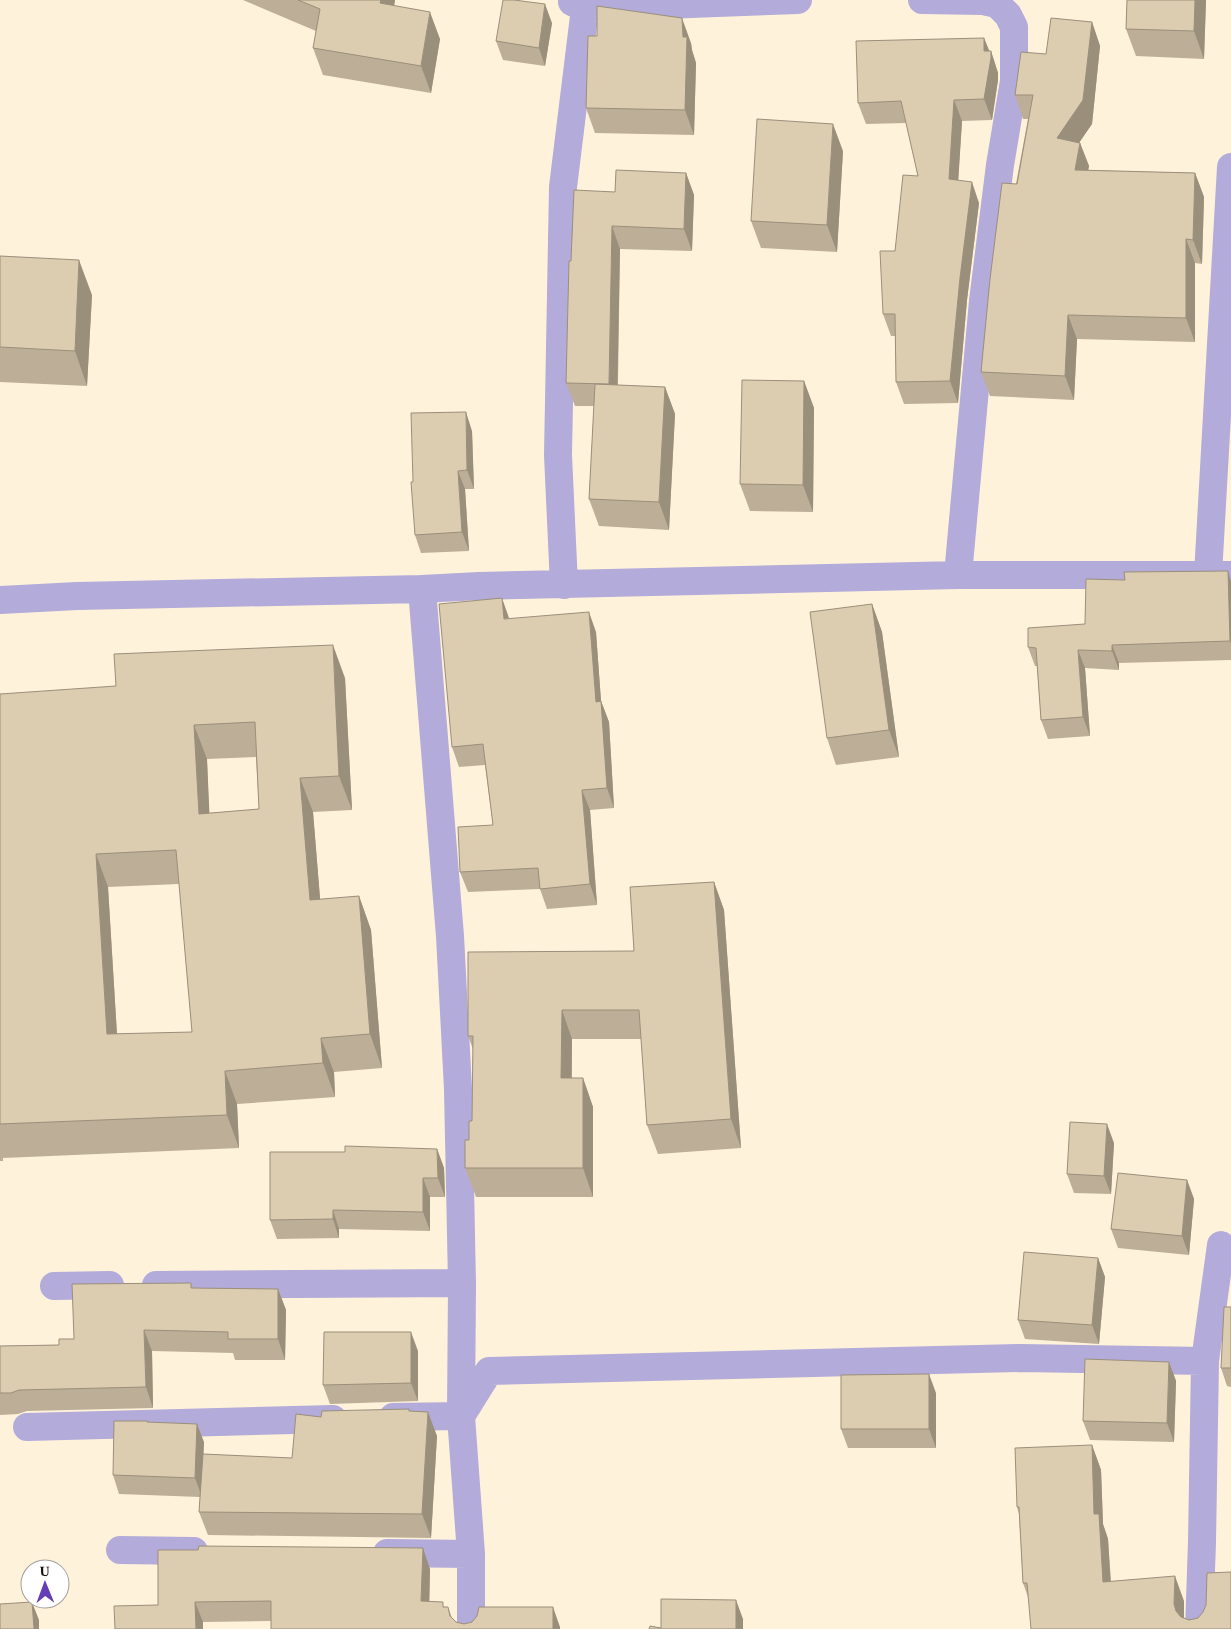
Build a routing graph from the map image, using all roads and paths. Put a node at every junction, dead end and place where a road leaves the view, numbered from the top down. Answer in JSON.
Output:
{"nodes":[{"id":1,"x":798,"y":0,"type":"edge"},
{"id":2,"x":922,"y":0,"type":"edge"},
{"id":3,"x":580,"y":3,"type":"edge"},
{"id":4,"x":1231,"y":167,"type":"edge"},
{"id":5,"x":958,"y":575,"type":"junction"},
{"id":6,"x":1219,"y":575,"type":"edge"},
{"id":7,"x":564,"y":585,"type":"junction"},
{"id":8,"x":422,"y":589,"type":"junction"},
{"id":9,"x":0,"y":600,"type":"edge"},
{"id":10,"x":1221,"y":1245,"type":"dead end"},
{"id":11,"x":462,"y":1283,"type":"junction"},
{"id":12,"x":54,"y":1286,"type":"dead end"},
{"id":13,"x":1205,"y":1361,"type":"junction"},
{"id":14,"x":461,"y":1416,"type":"junction"},
{"id":15,"x":27,"y":1427,"type":"dead end"},
{"id":16,"x":120,"y":1550,"type":"dead end"},
{"id":17,"x":218,"y":1551,"type":"edge"},
{"id":18,"x":364,"y":1553,"type":"edge"},
{"id":19,"x":471,"y":1554,"type":"junction"},
{"id":20,"x":471,"y":1629,"type":"edge"},
{"id":21,"x":1199,"y":1629,"type":"edge"}],
"edges":[{"from":1,"to":3,"type":"street"},
{"from":2,"to":5,"type":"street"},
{"from":3,"to":7,"type":"street"},
{"from":4,"to":6,"type":"street"},
{"from":5,"to":6,"type":"street"},
{"from":5,"to":7,"type":"street"},
{"from":7,"to":8,"type":"street"},
{"from":8,"to":9,"type":"street"},
{"from":8,"to":11,"type":"street"},
{"from":10,"to":13,"type":"street"},
{"from":11,"to":12,"type":"street"},
{"from":11,"to":14,"type":"street"},
{"from":13,"to":14,"type":"street"},
{"from":13,"to":21,"type":"street"},
{"from":14,"to":15,"type":"street"},
{"from":14,"to":19,"type":"street"},
{"from":16,"to":17,"type":"street"},
{"from":18,"to":19,"type":"street"},
{"from":19,"to":20,"type":"street"}]}
